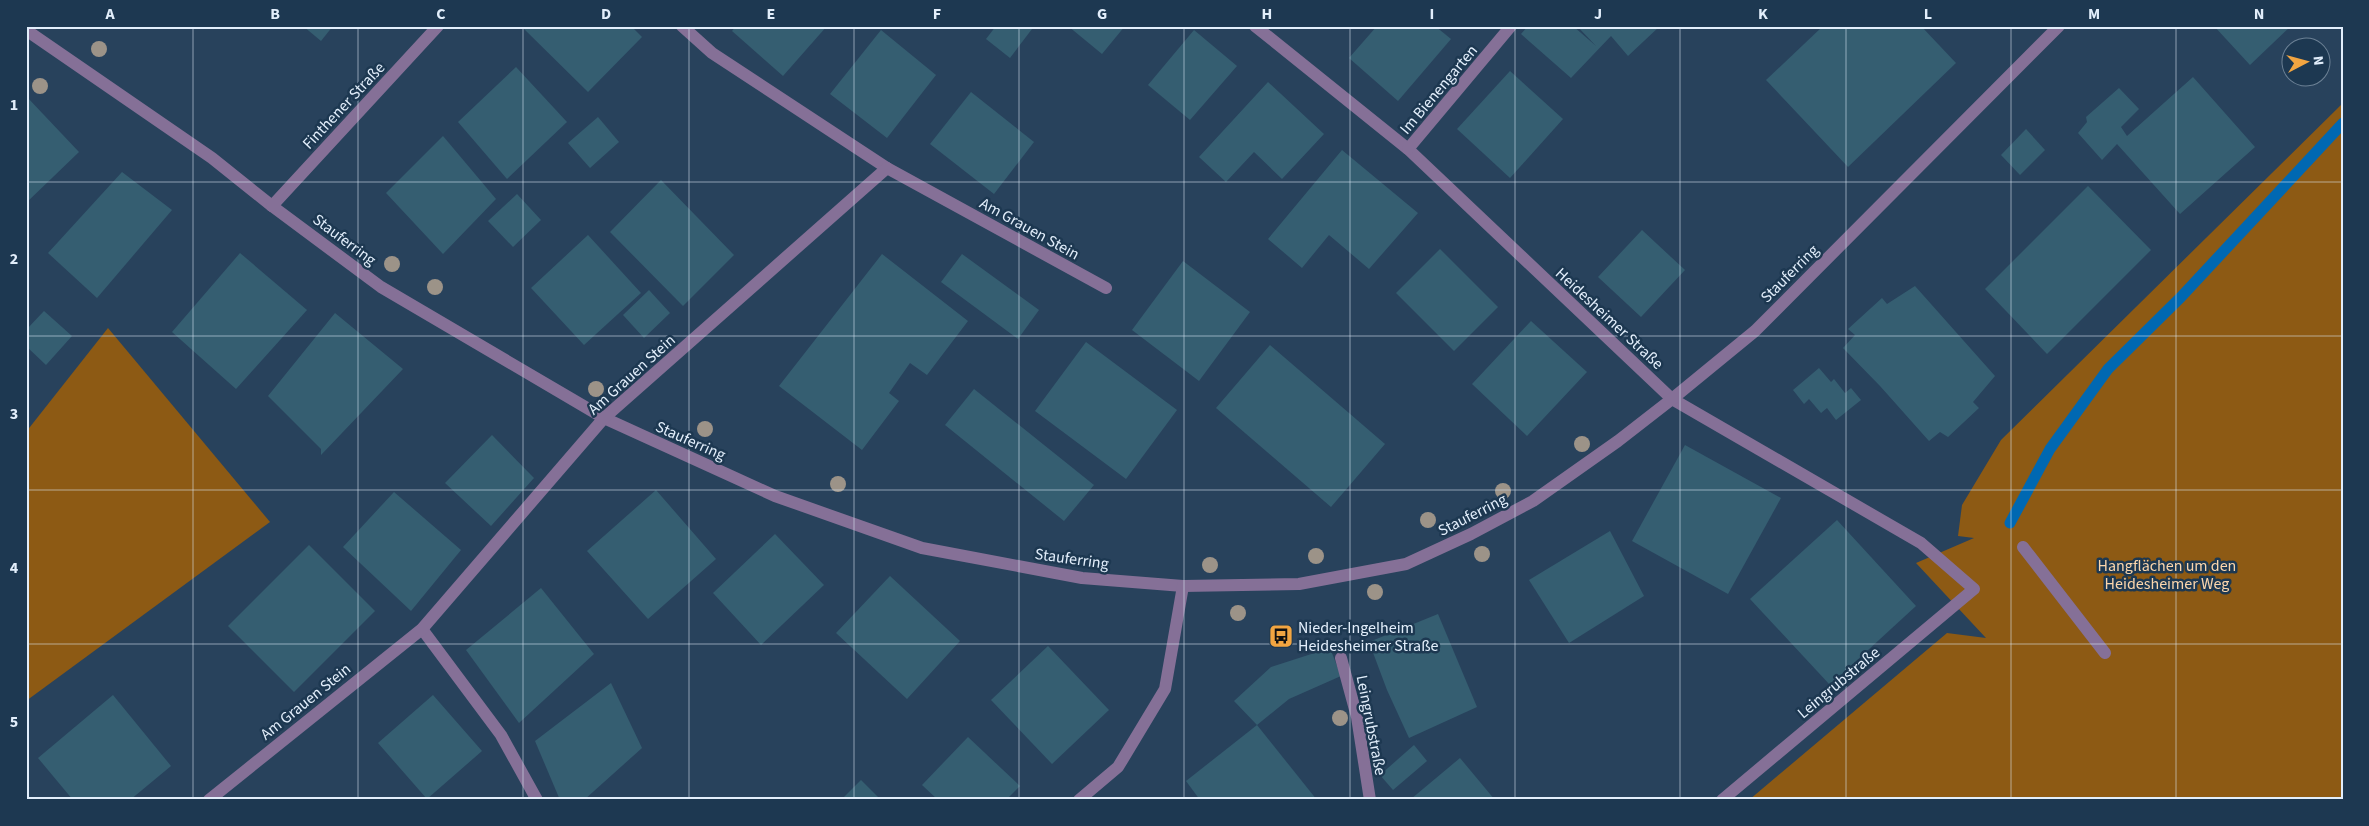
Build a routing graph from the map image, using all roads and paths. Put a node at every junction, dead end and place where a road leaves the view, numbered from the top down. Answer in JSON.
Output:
{"nodes":[{"id":1,"x":438,"y":26,"type":"edge"},
{"id":2,"x":682,"y":26,"type":"edge"},
{"id":3,"x":1255,"y":26,"type":"edge"},
{"id":4,"x":1511,"y":26,"type":"edge"},
{"id":5,"x":2059,"y":26,"type":"edge"},
{"id":6,"x":26,"y":30,"type":"edge"},
{"id":7,"x":1408,"y":149,"type":"junction"},
{"id":8,"x":887,"y":168,"type":"junction"},
{"id":9,"x":272,"y":206,"type":"junction"},
{"id":10,"x":1106,"y":288,"type":"dead end"},
{"id":11,"x":1672,"y":399,"type":"junction"},
{"id":12,"x":604,"y":418,"type":"junction"},
{"id":13,"x":2023,"y":547,"type":"dead end"},
{"id":14,"x":1183,"y":586,"type":"junction"},
{"id":15,"x":1974,"y":589,"type":"joint"},
{"id":16,"x":422,"y":629,"type":"junction"},
{"id":17,"x":2105,"y":653,"type":"dead end"},
{"id":18,"x":1341,"y":658,"type":"dead end"},
{"id":19,"x":209,"y":800,"type":"edge"},
{"id":20,"x":536,"y":800,"type":"edge"},
{"id":21,"x":1079,"y":800,"type":"edge"},
{"id":22,"x":1370,"y":800,"type":"edge"},
{"id":23,"x":1722,"y":800,"type":"edge"}],
"edges":[{"from":1,"to":9,"type":"street","name":"Finthener Straße"},
{"from":2,"to":8,"type":"street","name":"Am Grauen Stein"},
{"from":3,"to":7,"type":"street","name":"Heidesheimer Straße"},
{"from":4,"to":7,"type":"street","name":"Im Bienengarten"},
{"from":5,"to":11,"type":"street","name":"Stauferring"},
{"from":6,"to":9,"type":"street","name":"Stauferring"},
{"from":7,"to":11,"type":"street","name":"Heidesheimer Straße"},
{"from":8,"to":10,"type":"street","name":"Am Grauen Stein"},
{"from":8,"to":12,"type":"street","name":"Am Grauen Stein"},
{"from":9,"to":12,"type":"street","name":"Stauferring"},
{"from":11,"to":14,"type":"street","name":"Stauferring"},
{"from":11,"to":15,"type":"street","name":"Heidesheimer Straße"},
{"from":12,"to":14,"type":"street","name":"Stauferring"},
{"from":12,"to":16,"type":"street","name":"Am Grauen Stein"},
{"from":13,"to":17,"type":"street"},
{"from":14,"to":21,"type":"street"},
{"from":15,"to":23,"type":"street","name":"Leingrubstraße"},
{"from":16,"to":19,"type":"street","name":"Am Grauen Stein"},
{"from":16,"to":20,"type":"street"},
{"from":18,"to":22,"type":"street","name":"Leingrubstraße"}]}
